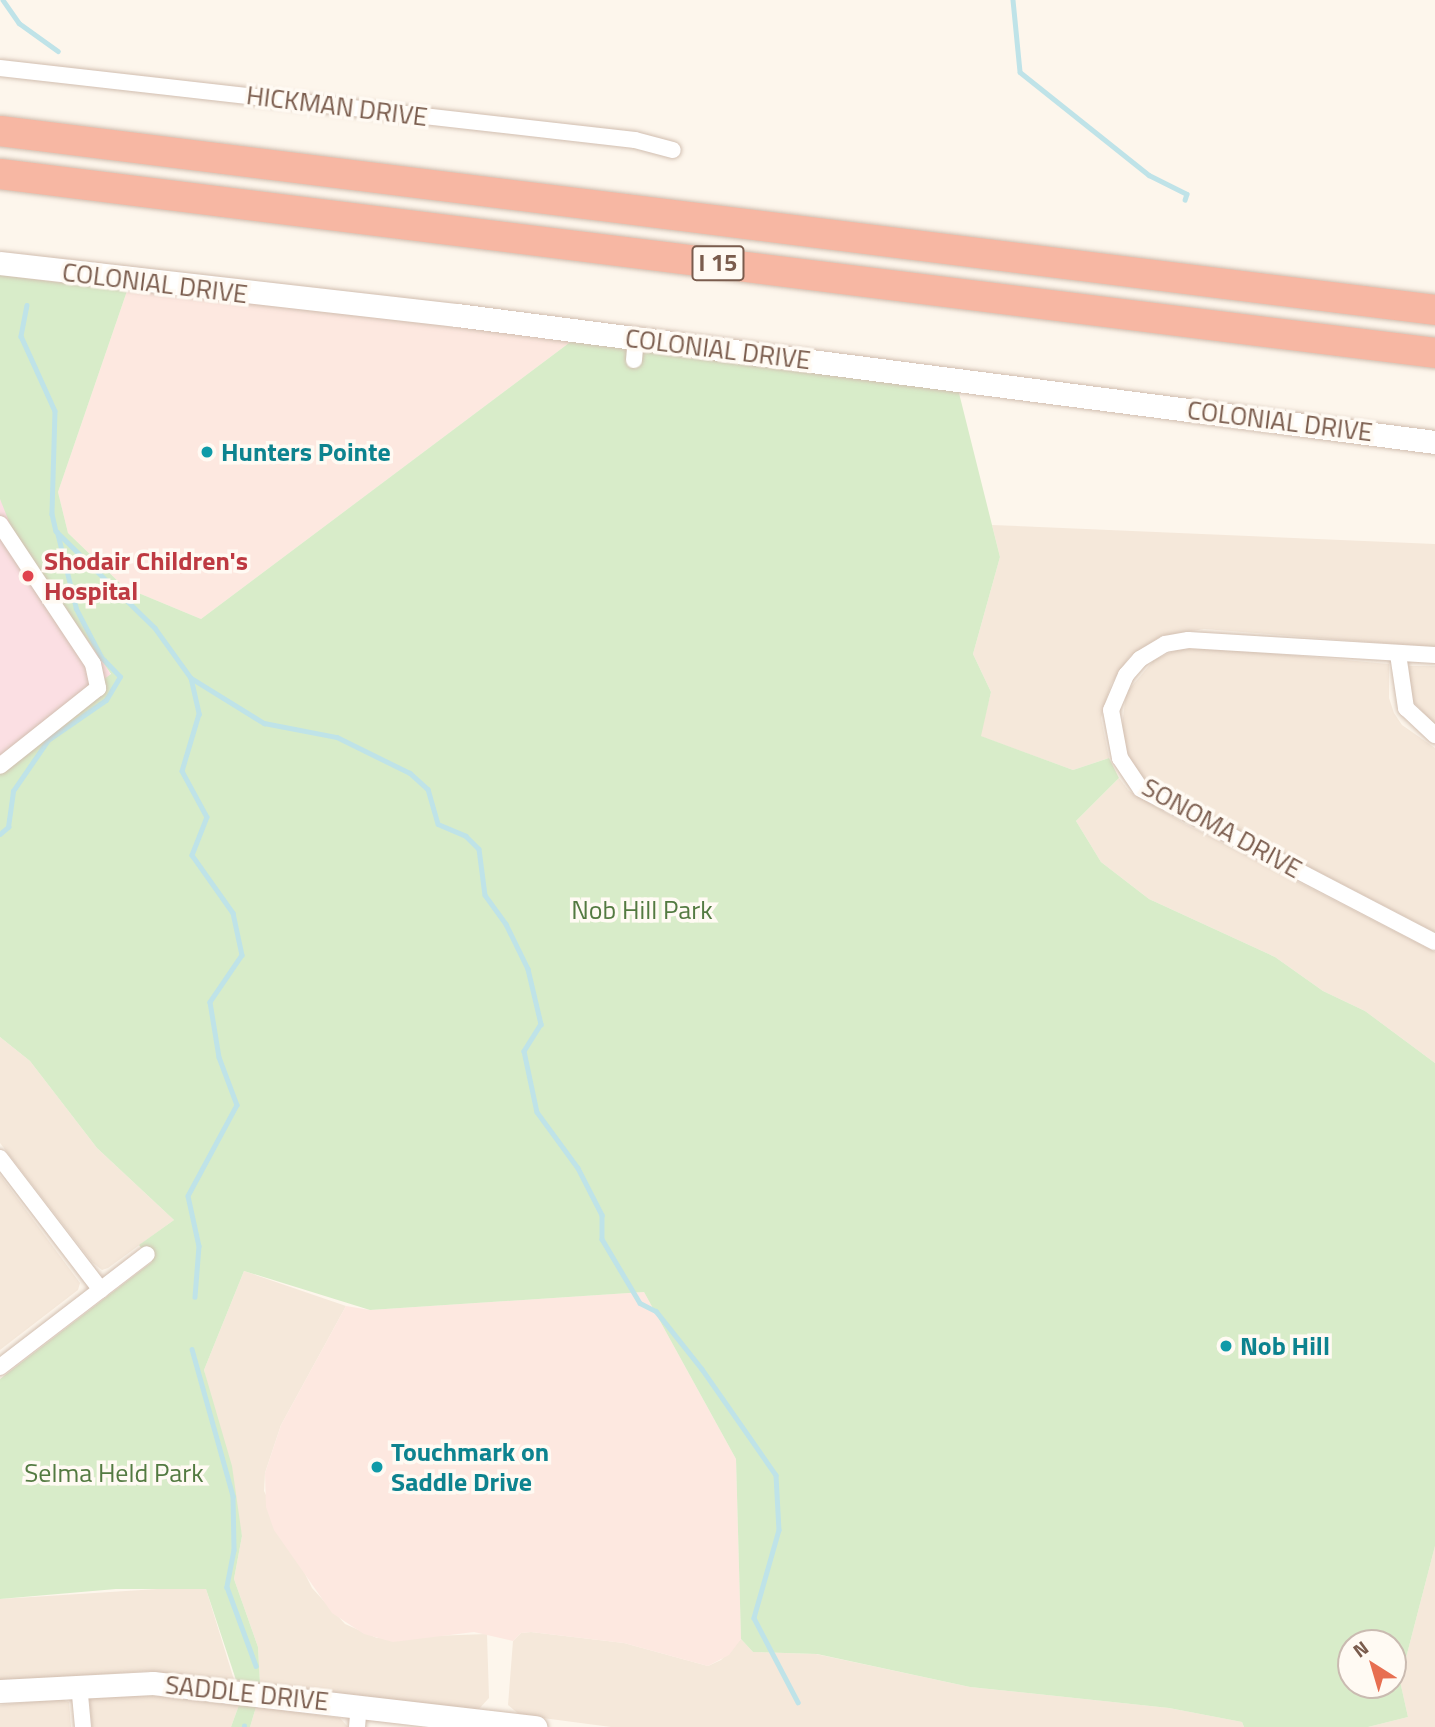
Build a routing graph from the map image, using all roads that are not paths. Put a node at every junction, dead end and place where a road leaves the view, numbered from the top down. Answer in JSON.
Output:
{"nodes":[{"id":1,"x":0,"y":68,"type":"edge"},
{"id":2,"x":0,"y":131,"type":"edge"},
{"id":3,"x":673,"y":150,"type":"dead end"},
{"id":4,"x":0,"y":174,"type":"edge"},
{"id":5,"x":0,"y":263,"type":"edge"},
{"id":6,"x":1432,"y":309,"type":"edge"},
{"id":7,"x":1323,"y":339,"type":"junction"},
{"id":8,"x":1435,"y":353,"type":"edge"},
{"id":9,"x":1435,"y":367,"type":"edge"},
{"id":10,"x":1435,"y":442,"type":"edge"},
{"id":11,"x":0,"y":524,"type":"edge"},
{"id":12,"x":1398,"y":654,"type":"junction"},
{"id":13,"x":1435,"y":655,"type":"edge"},
{"id":14,"x":1435,"y":735,"type":"edge"},
{"id":15,"x":0,"y":766,"type":"edge"},
{"id":16,"x":1435,"y":942,"type":"edge"},
{"id":17,"x":0,"y":1158,"type":"edge"},
{"id":18,"x":147,"y":1254,"type":"dead end"},
{"id":19,"x":101,"y":1290,"type":"junction"},
{"id":20,"x":0,"y":1367,"type":"edge"},
{"id":21,"x":79,"y":1684,"type":"junction"},
{"id":22,"x":0,"y":1691,"type":"edge"},
{"id":23,"x":358,"y":1716,"type":"edge"},
{"id":24,"x":83,"y":1727,"type":"edge"},
{"id":25,"x":535,"y":1727,"type":"edge"}],
"edges":[{"from":1,"to":3,"type":"street","name":"HICKMAN DRIVE"},
{"from":2,"to":6,"type":"highway","number":"I 15"},
{"from":4,"to":7,"type":"highway","number":"I 15"},
{"from":5,"to":10,"type":"main road","name":"COLONIAL DRIVE"},
{"from":7,"to":8,"type":"highway","number":"I 15"},
{"from":7,"to":9,"type":"highway"},
{"from":11,"to":15,"type":"street"},
{"from":12,"to":13,"type":"street","name":"SONOMA DRIVE"},
{"from":12,"to":14,"type":"street"},
{"from":12,"to":16,"type":"street","name":"SONOMA DRIVE"},
{"from":17,"to":19,"type":"street"},
{"from":18,"to":19,"type":"street"},
{"from":19,"to":20,"type":"street"},
{"from":21,"to":22,"type":"main road","name":"SADDLE DRIVE"},
{"from":21,"to":23,"type":"main road","name":"SADDLE DRIVE"},
{"from":21,"to":24,"type":"street"},
{"from":23,"to":25,"type":"main road","name":"SADDLE DRIVE"}]}
